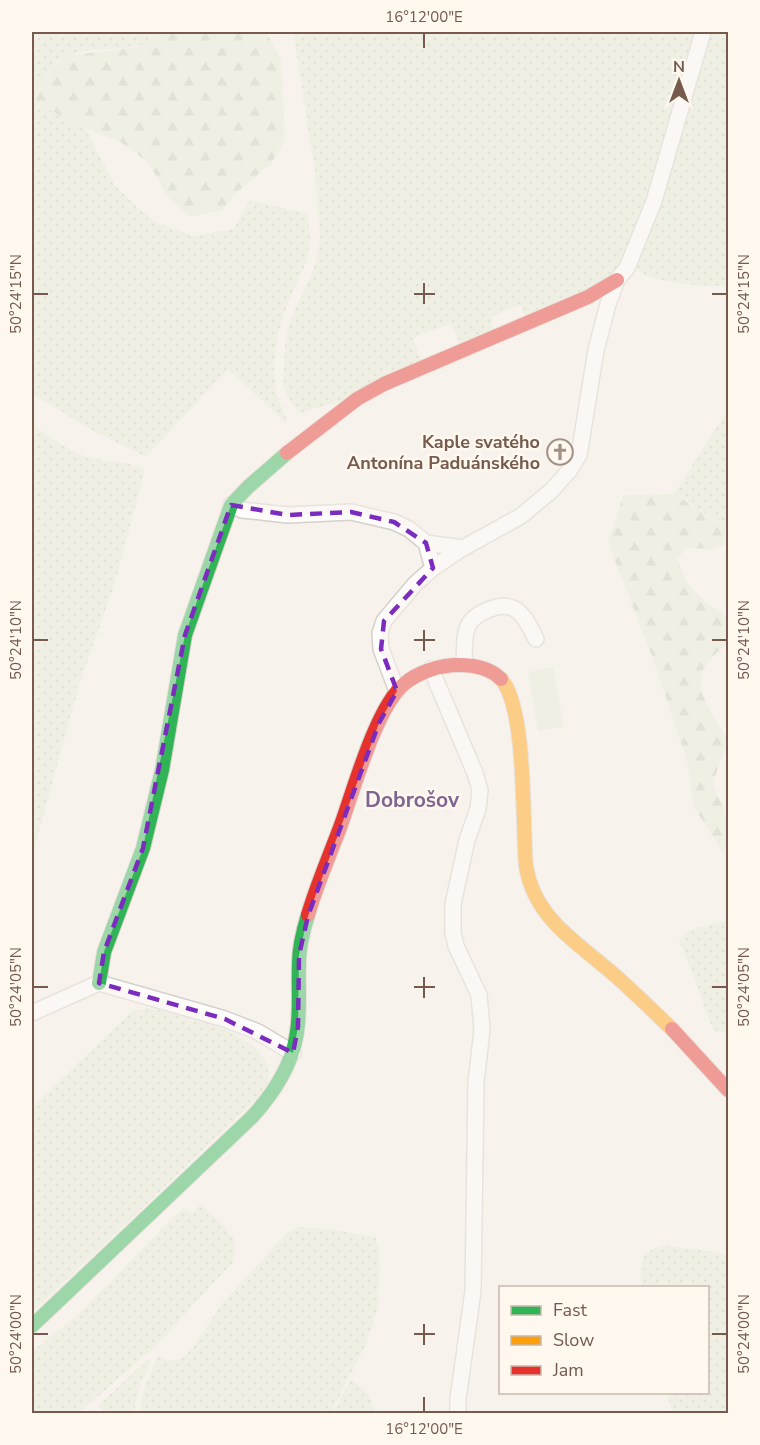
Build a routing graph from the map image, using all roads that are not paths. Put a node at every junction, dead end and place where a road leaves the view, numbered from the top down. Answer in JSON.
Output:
{"nodes":[{"id":1,"x":703,"y":32,"type":"edge"},
{"id":2,"x":617,"y":280,"type":"junction"},
{"id":3,"x":231,"y":505,"type":"junction"},
{"id":4,"x":426,"y":543,"type":"junction"},
{"id":5,"x":463,"y":548,"type":"junction"},
{"id":6,"x":433,"y":568,"type":"junction"},
{"id":7,"x":536,"y":639,"type":"dead end"},
{"id":8,"x":464,"y":664,"type":"junction"},
{"id":9,"x":431,"y":669,"type":"junction"},
{"id":10,"x":397,"y":691,"type":"junction"},
{"id":11,"x":99,"y":983,"type":"junction"},
{"id":12,"x":32,"y":1013,"type":"edge"},
{"id":13,"x":293,"y":1053,"type":"junction"},
{"id":14,"x":729,"y":1090,"type":"edge"},
{"id":15,"x":32,"y":1326,"type":"edge"},
{"id":16,"x":458,"y":1413,"type":"edge"}],
"edges":[{"from":1,"to":2,"type":"street"},
{"from":2,"to":3,"type":"street"},
{"from":2,"to":5,"type":"street"},
{"from":3,"to":4,"type":"street"},
{"from":3,"to":11,"type":"street"},
{"from":4,"to":5,"type":"street"},
{"from":4,"to":6,"type":"street"},
{"from":5,"to":6,"type":"street"},
{"from":6,"to":10,"type":"street"},
{"from":7,"to":8,"type":"street"},
{"from":8,"to":9,"type":"street"},
{"from":8,"to":14,"type":"street"},
{"from":9,"to":10,"type":"street"},
{"from":9,"to":16,"type":"street"},
{"from":10,"to":13,"type":"street"},
{"from":11,"to":12,"type":"street"},
{"from":11,"to":13,"type":"street"},
{"from":13,"to":15,"type":"street"}]}
